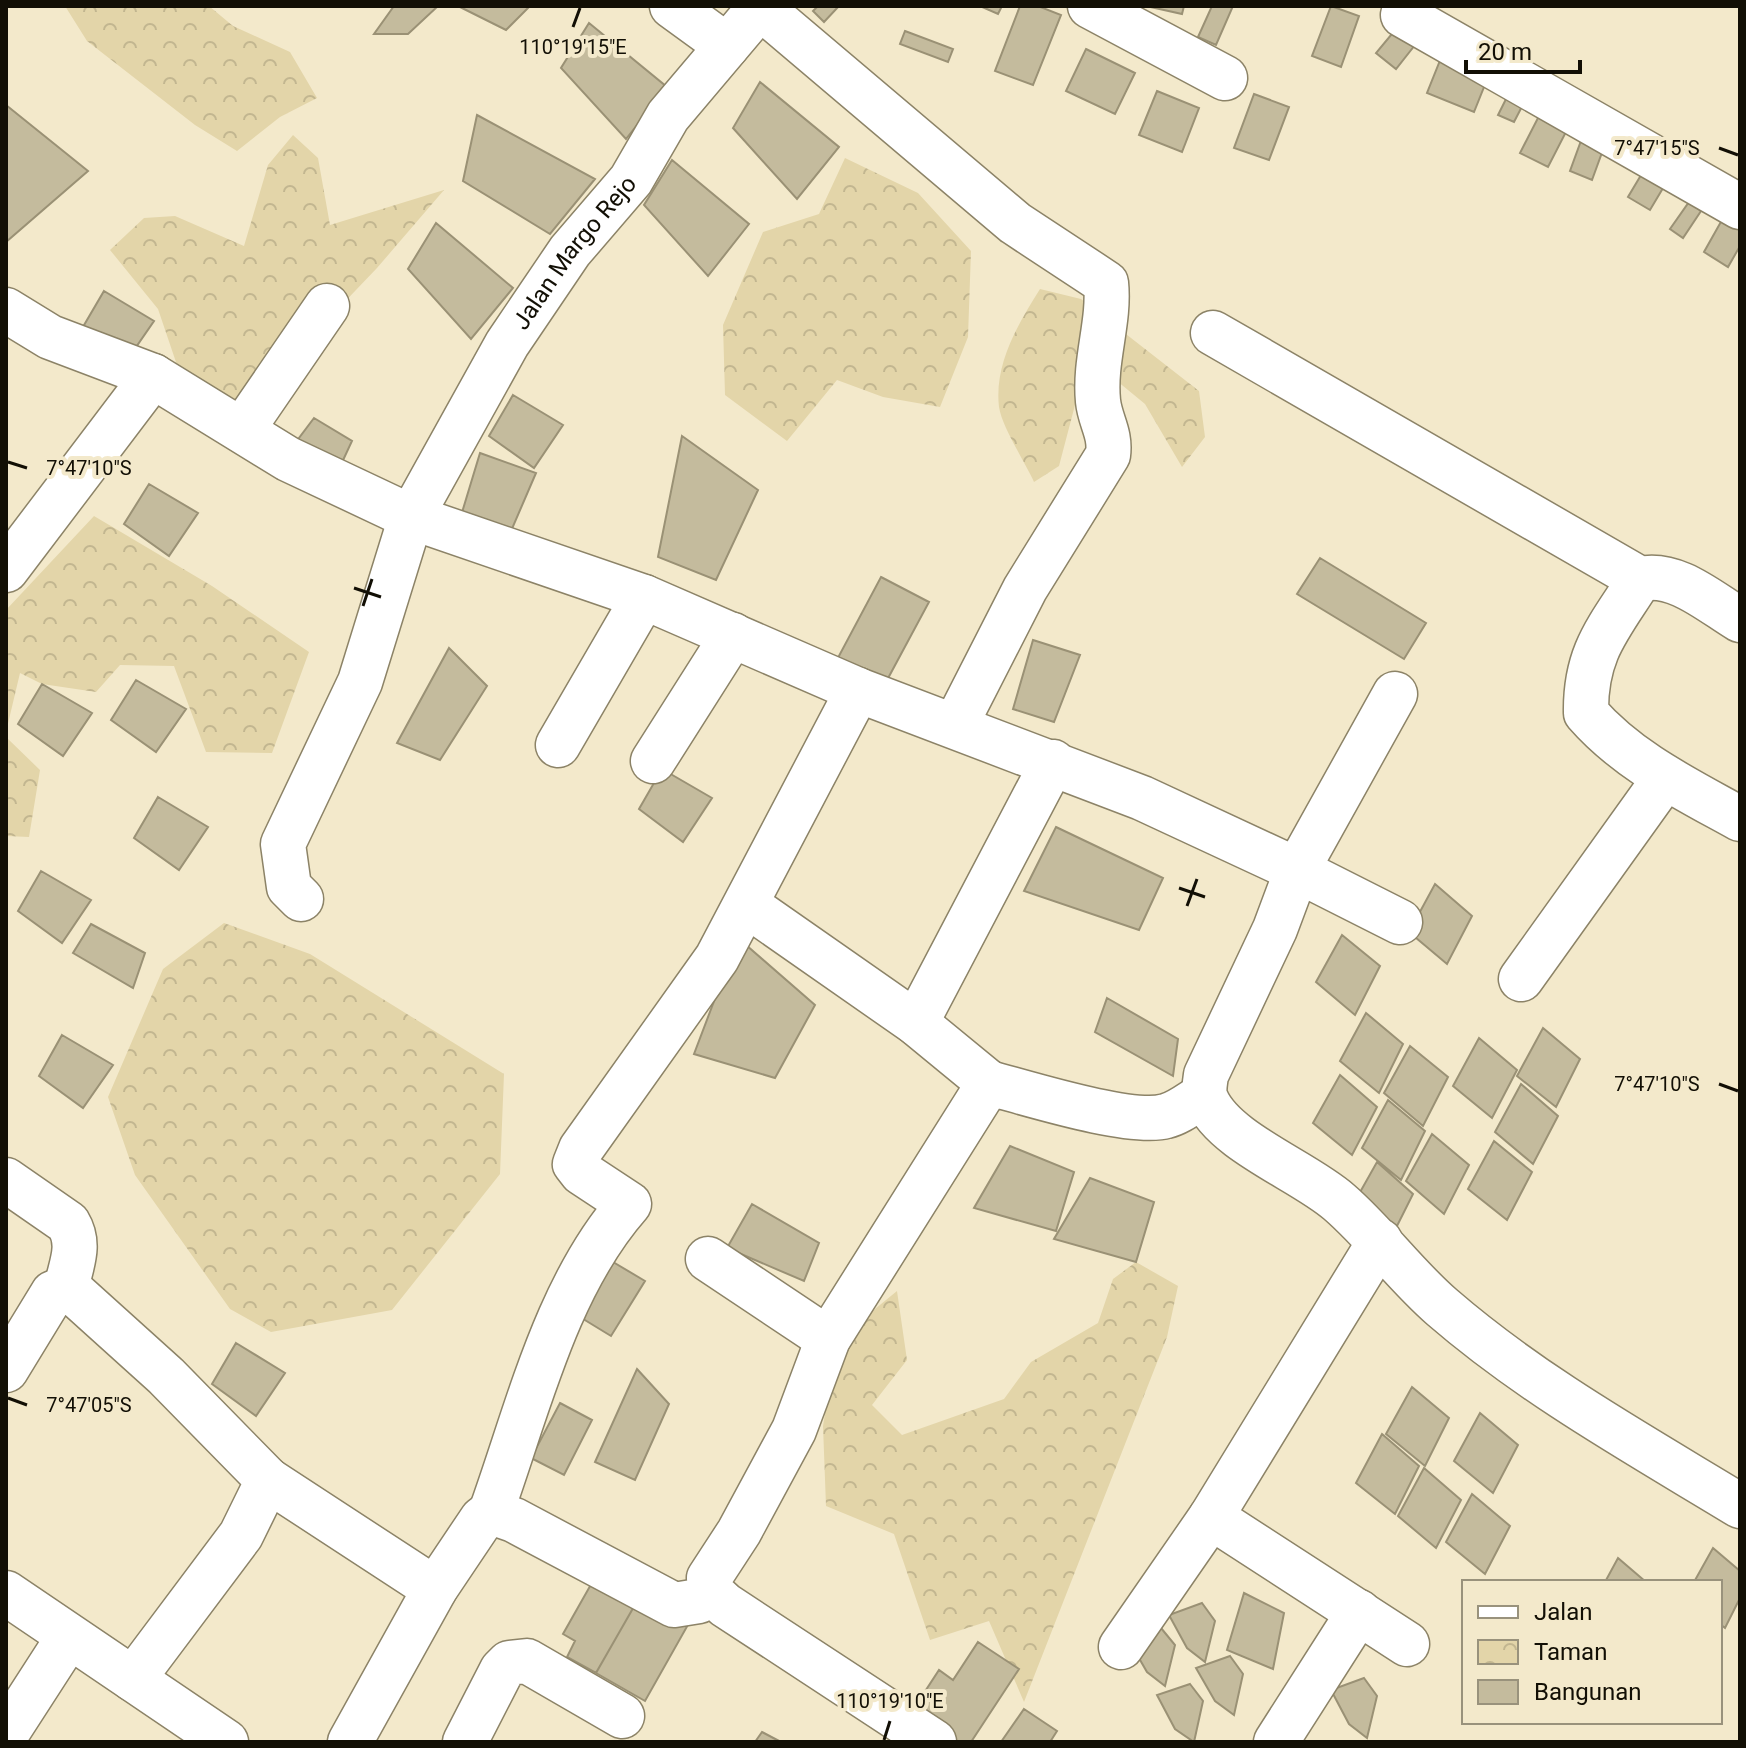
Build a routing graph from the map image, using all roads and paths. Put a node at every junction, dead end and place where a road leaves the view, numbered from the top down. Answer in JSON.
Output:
{"nodes":[{"id":1,"x":672,"y":6,"type":"edge"},
{"id":2,"x":761,"y":6,"type":"edge"},
{"id":3,"x":1090,"y":6,"type":"edge"},
{"id":4,"x":1403,"y":15,"type":"dead end"},
{"id":5,"x":727,"y":46,"type":"junction"},
{"id":6,"x":1225,"y":78,"type":"dead end"},
{"id":7,"x":1740,"y":207,"type":"edge"},
{"id":8,"x":327,"y":306,"type":"dead end"},
{"id":9,"x":6,"y":310,"type":"edge"},
{"id":10,"x":1213,"y":333,"type":"dead end"},
{"id":11,"x":153,"y":376,"type":"junction"},
{"id":12,"x":242,"y":430,"type":"junction"},
{"id":13,"x":411,"y":517,"type":"junction"},
{"id":14,"x":6,"y":570,"type":"edge"},
{"id":15,"x":1640,"y":579,"type":"junction"},
{"id":16,"x":644,"y":597,"type":"junction"},
{"id":17,"x":1740,"y":620,"type":"edge"},
{"id":18,"x":733,"y":635,"type":"junction"},
{"id":19,"x":858,"y":690,"type":"junction"},
{"id":20,"x":1395,"y":694,"type":"dead end"},
{"id":21,"x":955,"y":726,"type":"junction"},
{"id":22,"x":558,"y":745,"type":"dead end"},
{"id":23,"x":653,"y":761,"type":"dead end"},
{"id":24,"x":1053,"y":762,"type":"junction"},
{"id":25,"x":1665,"y":778,"type":"junction"},
{"id":26,"x":1740,"y":819,"type":"edge"},
{"id":27,"x":1297,"y":870,"type":"junction"},
{"id":28,"x":301,"y":899,"type":"dead end"},
{"id":29,"x":747,"y":905,"type":"junction"},
{"id":30,"x":1400,"y":922,"type":"dead end"},
{"id":31,"x":1521,"y":979,"type":"dead end"},
{"id":32,"x":916,"y":1023,"type":"junction"},
{"id":33,"x":989,"y":1083,"type":"junction"},
{"id":34,"x":1204,"y":1095,"type":"junction"},
{"id":35,"x":6,"y":1180,"type":"edge"},
{"id":36,"x":1380,"y":1241,"type":"junction"},
{"id":37,"x":708,"y":1259,"type":"dead end"},
{"id":38,"x":66,"y":1290,"type":"junction"},
{"id":39,"x":828,"y":1339,"type":"junction"},
{"id":40,"x":6,"y":1370,"type":"edge"},
{"id":41,"x":268,"y":1480,"type":"junction"},
{"id":42,"x":1740,"y":1506,"type":"edge"},
{"id":43,"x":491,"y":1512,"type":"junction"},
{"id":44,"x":1211,"y":1517,"type":"junction"},
{"id":45,"x":435,"y":1589,"type":"junction"},
{"id":46,"x":711,"y":1592,"type":"junction"},
{"id":47,"x":6,"y":1593,"type":"edge"},
{"id":48,"x":1359,"y":1612,"type":"junction"},
{"id":49,"x":68,"y":1638,"type":"junction"},
{"id":50,"x":1407,"y":1644,"type":"dead end"},
{"id":51,"x":1121,"y":1647,"type":"dead end"},
{"id":52,"x":133,"y":1679,"type":"junction"},
{"id":53,"x":622,"y":1716,"type":"dead end"},
{"id":54,"x":6,"y":1734,"type":"edge"},
{"id":55,"x":909,"y":1735,"type":"edge"},
{"id":56,"x":226,"y":1742,"type":"edge"},
{"id":57,"x":350,"y":1742,"type":"edge"},
{"id":58,"x":465,"y":1742,"type":"edge"},
{"id":59,"x":1276,"y":1742,"type":"edge"}],
"edges":[{"from":1,"to":5,"type":"street"},
{"from":2,"to":5,"type":"street","name":"Jalan Margo Rejo"},
{"from":2,"to":21,"type":"street"},
{"from":3,"to":6,"type":"street"},
{"from":4,"to":7,"type":"street"},
{"from":5,"to":13,"type":"street","name":"Jalan Margo Rejo"},
{"from":8,"to":12,"type":"street"},
{"from":9,"to":11,"type":"street"},
{"from":10,"to":15,"type":"street"},
{"from":11,"to":12,"type":"street"},
{"from":11,"to":14,"type":"street"},
{"from":12,"to":13,"type":"street"},
{"from":13,"to":16,"type":"street"},
{"from":13,"to":28,"type":"street","name":"Jalan Margo Rejo"},
{"from":15,"to":17,"type":"street"},
{"from":15,"to":25,"type":"street"},
{"from":16,"to":18,"type":"street"},
{"from":16,"to":22,"type":"street"},
{"from":18,"to":19,"type":"street"},
{"from":18,"to":23,"type":"street"},
{"from":19,"to":21,"type":"street"},
{"from":19,"to":29,"type":"street"},
{"from":20,"to":27,"type":"street"},
{"from":21,"to":24,"type":"street"},
{"from":24,"to":27,"type":"street"},
{"from":24,"to":32,"type":"street"},
{"from":25,"to":26,"type":"street"},
{"from":25,"to":31,"type":"street"},
{"from":27,"to":30,"type":"street"},
{"from":27,"to":34,"type":"street"},
{"from":29,"to":32,"type":"street"},
{"from":29,"to":43,"type":"street"},
{"from":32,"to":33,"type":"street"},
{"from":33,"to":34,"type":"street"},
{"from":33,"to":39,"type":"street"},
{"from":34,"to":36,"type":"street"},
{"from":35,"to":38,"type":"street"},
{"from":36,"to":42,"type":"street"},
{"from":36,"to":44,"type":"street"},
{"from":37,"to":39,"type":"street"},
{"from":38,"to":40,"type":"street"},
{"from":38,"to":41,"type":"street"},
{"from":39,"to":46,"type":"street"},
{"from":41,"to":45,"type":"street"},
{"from":41,"to":52,"type":"street"},
{"from":43,"to":45,"type":"street"},
{"from":43,"to":46,"type":"street"},
{"from":44,"to":48,"type":"street"},
{"from":44,"to":51,"type":"street"},
{"from":45,"to":57,"type":"street"},
{"from":46,"to":55,"type":"street"},
{"from":47,"to":49,"type":"street"},
{"from":48,"to":50,"type":"street"},
{"from":48,"to":59,"type":"street"},
{"from":49,"to":52,"type":"street"},
{"from":49,"to":54,"type":"street"},
{"from":52,"to":56,"type":"street"},
{"from":53,"to":58,"type":"street"}]}
